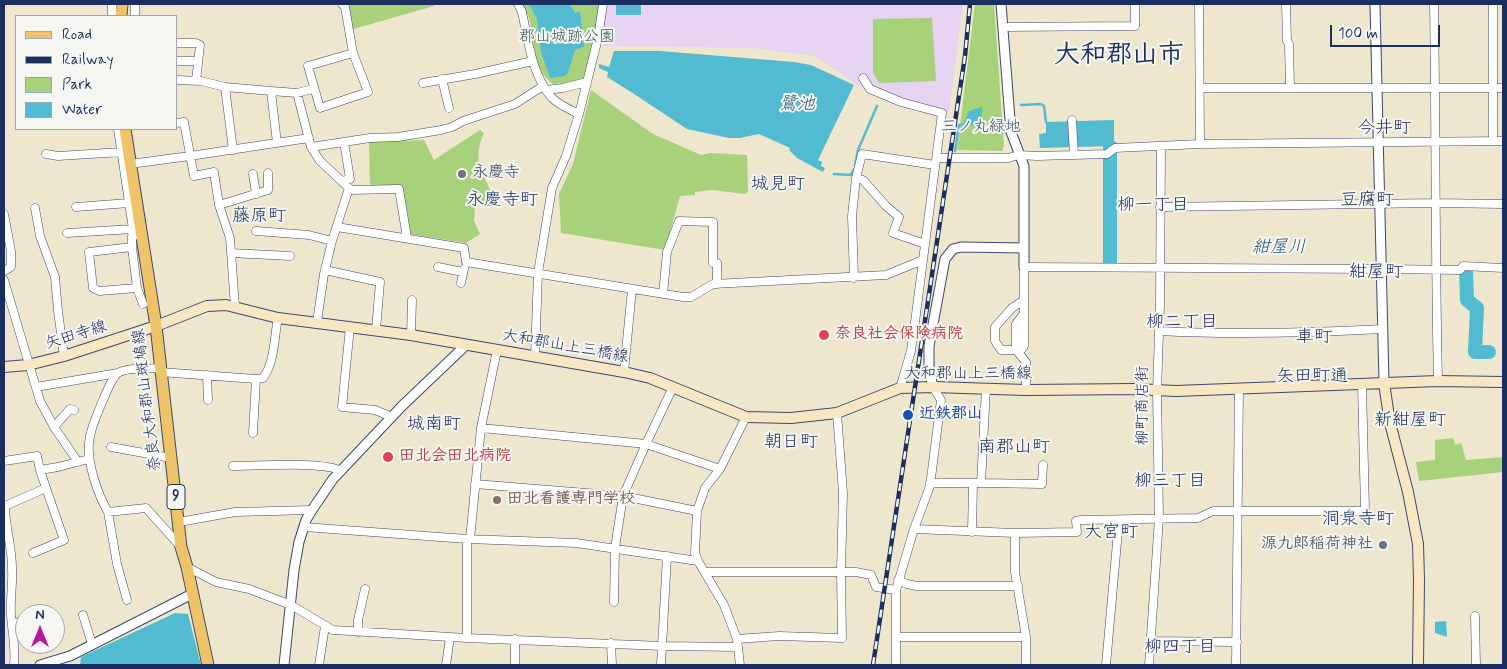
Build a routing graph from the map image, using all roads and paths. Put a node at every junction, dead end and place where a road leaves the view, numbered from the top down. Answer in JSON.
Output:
{"nodes":[{"id":1,"x":342,"y":4,"type":"edge"},
{"id":2,"x":518,"y":4,"type":"edge"},
{"id":3,"x":603,"y":4,"type":"edge"},
{"id":4,"x":1001,"y":4,"type":"edge"},
{"id":5,"x":1135,"y":4,"type":"edge"},
{"id":6,"x":1199,"y":4,"type":"edge"},
{"id":7,"x":1286,"y":4,"type":"edge"},
{"id":8,"x":1375,"y":4,"type":"edge"},
{"id":9,"x":1434,"y":4,"type":"edge"},
{"id":10,"x":1492,"y":4,"type":"edge"},
{"id":11,"x":1002,"y":27,"type":"junction"},
{"id":12,"x":178,"y":43,"type":"edge"},
{"id":13,"x":353,"y":52,"type":"junction"},
{"id":14,"x":178,"y":61,"type":"edge"},
{"id":15,"x":197,"y":61,"type":"junction"},
{"id":16,"x":534,"y":61,"type":"junction"},
{"id":17,"x":442,"y":78,"type":"junction"},
{"id":18,"x":863,"y":78,"type":"dead end"},
{"id":19,"x":178,"y":80,"type":"edge"},
{"id":20,"x":196,"y":81,"type":"junction"},
{"id":21,"x":587,"y":82,"type":"junction"},
{"id":22,"x":423,"y":83,"type":"dead end"},
{"id":23,"x":225,"y":87,"type":"junction"},
{"id":24,"x":545,"y":88,"type":"junction"},
{"id":25,"x":1200,"y":88,"type":"junction"},
{"id":26,"x":1290,"y":88,"type":"junction"},
{"id":27,"x":1377,"y":88,"type":"junction"},
{"id":28,"x":1494,"y":88,"type":"junction"},
{"id":29,"x":1503,"y":88,"type":"edge"},
{"id":30,"x":313,"y":89,"type":"junction"},
{"id":31,"x":1436,"y":89,"type":"junction"},
{"id":32,"x":271,"y":91,"type":"junction"},
{"id":33,"x":297,"y":93,"type":"junction"},
{"id":34,"x":449,"y":108,"type":"dead end"},
{"id":35,"x":579,"y":114,"type":"junction"},
{"id":36,"x":1072,"y":120,"type":"dead end"},
{"id":37,"x":178,"y":123,"type":"edge"},
{"id":38,"x":118,"y":130,"type":"edge"},
{"id":39,"x":125,"y":130,"type":"edge"},
{"id":40,"x":309,"y":138,"type":"junction"},
{"id":41,"x":1435,"y":141,"type":"junction"},
{"id":42,"x":1493,"y":141,"type":"junction"},
{"id":43,"x":1503,"y":141,"type":"edge"},
{"id":44,"x":344,"y":142,"type":"junction"},
{"id":45,"x":1378,"y":142,"type":"junction"},
{"id":46,"x":277,"y":143,"type":"junction"},
{"id":47,"x":1200,"y":144,"type":"junction"},
{"id":48,"x":1161,"y":146,"type":"junction"},
{"id":49,"x":312,"y":147,"type":"junction"},
{"id":50,"x":233,"y":150,"type":"junction"},
{"id":51,"x":122,"y":152,"type":"junction"},
{"id":52,"x":46,"y":154,"type":"dead end"},
{"id":53,"x":1074,"y":154,"type":"junction"},
{"id":54,"x":1019,"y":155,"type":"junction"},
{"id":55,"x":190,"y":156,"type":"junction"},
{"id":56,"x":936,"y":161,"type":"junction"},
{"id":57,"x":130,"y":164,"type":"junction"},
{"id":58,"x":268,"y":173,"type":"dead end"},
{"id":59,"x":253,"y":174,"type":"dead end"},
{"id":60,"x":856,"y":178,"type":"junction"},
{"id":61,"x":342,"y":181,"type":"junction"},
{"id":62,"x":349,"y":190,"type":"junction"},
{"id":63,"x":256,"y":194,"type":"junction"},
{"id":64,"x":129,"y":203,"type":"junction"},
{"id":65,"x":1435,"y":204,"type":"junction"},
{"id":66,"x":1503,"y":204,"type":"edge"},
{"id":67,"x":220,"y":205,"type":"junction"},
{"id":68,"x":1379,"y":205,"type":"junction"},
{"id":69,"x":76,"y":207,"type":"dead end"},
{"id":70,"x":1160,"y":207,"type":"junction"},
{"id":71,"x":35,"y":208,"type":"dead end"},
{"id":72,"x":4,"y":214,"type":"edge"},
{"id":73,"x":337,"y":227,"type":"junction"},
{"id":74,"x":256,"y":231,"type":"dead end"},
{"id":75,"x":67,"y":233,"type":"dead end"},
{"id":76,"x":135,"y":233,"type":"junction"},
{"id":77,"x":407,"y":238,"type":"junction"},
{"id":78,"x":332,"y":241,"type":"junction"},
{"id":79,"x":925,"y":244,"type":"junction"},
{"id":80,"x":132,"y":247,"type":"junction"},
{"id":81,"x":1024,"y":248,"type":"junction"},
{"id":82,"x":231,"y":253,"type":"junction"},
{"id":83,"x":290,"y":256,"type":"dead end"},
{"id":84,"x":923,"y":260,"type":"junction"},
{"id":85,"x":466,"y":262,"type":"junction"},
{"id":86,"x":438,"y":267,"type":"dead end"},
{"id":87,"x":1024,"y":267,"type":"junction"},
{"id":88,"x":1381,"y":267,"type":"junction"},
{"id":89,"x":1435,"y":267,"type":"junction"},
{"id":90,"x":1160,"y":268,"type":"junction"},
{"id":91,"x":1503,"y":268,"type":"edge"},
{"id":92,"x":324,"y":270,"type":"junction"},
{"id":93,"x":4,"y":272,"type":"edge"},
{"id":94,"x":463,"y":272,"type":"junction"},
{"id":95,"x":538,"y":273,"type":"junction"},
{"id":96,"x":854,"y":278,"type":"junction"},
{"id":97,"x":4,"y":280,"type":"edge"},
{"id":98,"x":461,"y":283,"type":"dead end"},
{"id":99,"x":717,"y":284,"type":"junction"},
{"id":100,"x":137,"y":288,"type":"junction"},
{"id":101,"x":632,"y":289,"type":"junction"},
{"id":102,"x":663,"y":294,"type":"junction"},
{"id":103,"x":412,"y":300,"type":"dead end"},
{"id":104,"x":1024,"y":300,"type":"junction"},
{"id":105,"x":143,"y":304,"type":"dead end"},
{"id":106,"x":235,"y":307,"type":"junction"},
{"id":107,"x":278,"y":318,"type":"junction"},
{"id":108,"x":317,"y":322,"type":"junction"},
{"id":109,"x":156,"y":326,"type":"junction"},
{"id":110,"x":350,"y":327,"type":"junction"},
{"id":111,"x":376,"y":330,"type":"junction"},
{"id":112,"x":1383,"y":330,"type":"junction"},
{"id":113,"x":1159,"y":331,"type":"junction"},
{"id":114,"x":410,"y":335,"type":"junction"},
{"id":115,"x":466,"y":345,"type":"junction"},
{"id":116,"x":497,"y":350,"type":"junction"},
{"id":117,"x":1016,"y":350,"type":"junction"},
{"id":118,"x":64,"y":356,"type":"junction"},
{"id":119,"x":535,"y":357,"type":"junction"},
{"id":120,"x":28,"y":365,"type":"junction"},
{"id":121,"x":4,"y":367,"type":"edge"},
{"id":122,"x":160,"y":370,"type":"junction"},
{"id":123,"x":624,"y":372,"type":"junction"},
{"id":124,"x":118,"y":373,"type":"junction"},
{"id":125,"x":207,"y":375,"type":"junction"},
{"id":126,"x":256,"y":379,"type":"junction"},
{"id":127,"x":1438,"y":381,"type":"junction"},
{"id":128,"x":1503,"y":382,"type":"edge"},
{"id":129,"x":1384,"y":383,"type":"junction"},
{"id":130,"x":1362,"y":384,"type":"junction"},
{"id":131,"x":36,"y":387,"type":"junction"},
{"id":132,"x":673,"y":387,"type":"junction"},
{"id":133,"x":934,"y":387,"type":"junction"},
{"id":134,"x":900,"y":388,"type":"junction"},
{"id":135,"x":1239,"y":388,"type":"junction"},
{"id":136,"x":986,"y":389,"type":"junction"},
{"id":137,"x":1026,"y":390,"type":"junction"},
{"id":138,"x":1157,"y":391,"type":"junction"},
{"id":139,"x":208,"y":400,"type":"dead end"},
{"id":140,"x":74,"y":410,"type":"dead end"},
{"id":141,"x":837,"y":413,"type":"junction"},
{"id":142,"x":392,"y":417,"type":"junction"},
{"id":143,"x":746,"y":417,"type":"junction"},
{"id":144,"x":54,"y":427,"type":"junction"},
{"id":145,"x":481,"y":428,"type":"junction"},
{"id":146,"x":253,"y":433,"type":"dead end"},
{"id":147,"x":646,"y":444,"type":"junction"},
{"id":148,"x":111,"y":447,"type":"dead end"},
{"id":149,"x":171,"y":458,"type":"junction"},
{"id":150,"x":89,"y":459,"type":"junction"},
{"id":151,"x":4,"y":461,"type":"edge"},
{"id":152,"x":78,"y":462,"type":"junction"},
{"id":153,"x":1043,"y":465,"type":"dead end"},
{"id":154,"x":233,"y":466,"type":"dead end"},
{"id":155,"x":720,"y":469,"type":"junction"},
{"id":156,"x":40,"y":470,"type":"junction"},
{"id":157,"x":341,"y":471,"type":"junction"},
{"id":158,"x":930,"y":483,"type":"junction"},
{"id":159,"x":973,"y":483,"type":"junction"},
{"id":160,"x":981,"y":483,"type":"junction"},
{"id":161,"x":475,"y":484,"type":"junction"},
{"id":162,"x":46,"y":488,"type":"junction"},
{"id":163,"x":624,"y":496,"type":"junction"},
{"id":164,"x":4,"y":506,"type":"edge"},
{"id":165,"x":312,"y":510,"type":"junction"},
{"id":166,"x":696,"y":511,"type":"junction"},
{"id":167,"x":108,"y":512,"type":"junction"},
{"id":168,"x":1236,"y":512,"type":"junction"},
{"id":169,"x":1158,"y":518,"type":"junction"},
{"id":170,"x":1118,"y":520,"type":"junction"},
{"id":171,"x":179,"y":522,"type":"junction"},
{"id":172,"x":4,"y":524,"type":"edge"},
{"id":173,"x":304,"y":528,"type":"junction"},
{"id":174,"x":914,"y":529,"type":"junction"},
{"id":175,"x":972,"y":532,"type":"junction"},
{"id":176,"x":1015,"y":533,"type":"junction"},
{"id":177,"x":468,"y":539,"type":"junction"},
{"id":178,"x":181,"y":547,"type":"junction"},
{"id":179,"x":615,"y":548,"type":"junction"},
{"id":180,"x":33,"y":553,"type":"dead end"},
{"id":181,"x":667,"y":556,"type":"junction"},
{"id":182,"x":698,"y":561,"type":"junction"},
{"id":183,"x":187,"y":567,"type":"junction"},
{"id":184,"x":4,"y":568,"type":"edge"},
{"id":185,"x":12,"y":568,"type":"junction"},
{"id":186,"x":705,"y":572,"type":"junction"},
{"id":187,"x":841,"y":572,"type":"junction"},
{"id":188,"x":898,"y":580,"type":"junction"},
{"id":189,"x":1018,"y":586,"type":"junction"},
{"id":190,"x":365,"y":589,"type":"dead end"},
{"id":191,"x":896,"y":590,"type":"junction"},
{"id":192,"x":192,"y":594,"type":"junction"},
{"id":193,"x":128,"y":600,"type":"dead end"},
{"id":194,"x":614,"y":602,"type":"dead end"},
{"id":195,"x":291,"y":605,"type":"junction"},
{"id":196,"x":83,"y":615,"type":"dead end"},
{"id":197,"x":1475,"y":616,"type":"dead end"},
{"id":198,"x":15,"y":623,"type":"edge"},
{"id":199,"x":12,"y":624,"type":"junction"},
{"id":200,"x":324,"y":626,"type":"junction"},
{"id":201,"x":358,"y":632,"type":"junction"},
{"id":202,"x":450,"y":637,"type":"junction"},
{"id":203,"x":896,"y":637,"type":"junction"},
{"id":204,"x":1026,"y":637,"type":"junction"},
{"id":205,"x":467,"y":638,"type":"junction"},
{"id":206,"x":515,"y":639,"type":"junction"},
{"id":207,"x":1152,"y":641,"type":"junction"},
{"id":208,"x":1237,"y":642,"type":"junction"},
{"id":209,"x":611,"y":643,"type":"junction"},
{"id":210,"x":738,"y":643,"type":"junction"},
{"id":211,"x":92,"y":644,"type":"junction"},
{"id":212,"x":662,"y":646,"type":"junction"},
{"id":213,"x":70,"y":661,"type":"edge"},
{"id":214,"x":14,"y":665,"type":"edge"},
{"id":215,"x":40,"y":665,"type":"edge"},
{"id":216,"x":208,"y":665,"type":"edge"},
{"id":217,"x":284,"y":665,"type":"edge"},
{"id":218,"x":319,"y":665,"type":"edge"},
{"id":219,"x":446,"y":665,"type":"edge"},
{"id":220,"x":515,"y":665,"type":"edge"},
{"id":221,"x":612,"y":665,"type":"edge"},
{"id":222,"x":661,"y":665,"type":"edge"},
{"id":223,"x":740,"y":665,"type":"edge"},
{"id":224,"x":896,"y":665,"type":"edge"},
{"id":225,"x":1026,"y":665,"type":"edge"},
{"id":226,"x":1106,"y":665,"type":"edge"},
{"id":227,"x":1149,"y":665,"type":"edge"},
{"id":228,"x":1236,"y":665,"type":"edge"},
{"id":229,"x":1418,"y":665,"type":"edge"},
{"id":230,"x":1476,"y":665,"type":"edge"}],
"edges":[{"from":1,"to":13,"type":"street"},
{"from":2,"to":16,"type":"street"},
{"from":3,"to":21,"type":"street"},
{"from":4,"to":11,"type":"street"},
{"from":5,"to":11,"type":"street"},
{"from":6,"to":25,"type":"street"},
{"from":7,"to":26,"type":"street"},
{"from":8,"to":27,"type":"street"},
{"from":9,"to":31,"type":"street"},
{"from":10,"to":28,"type":"street"},
{"from":11,"to":54,"type":"street"},
{"from":12,"to":15,"type":"street"},
{"from":13,"to":30,"type":"street"},
{"from":13,"to":30,"type":"street"},
{"from":14,"to":15,"type":"street"},
{"from":15,"to":20,"type":"street"},
{"from":16,"to":17,"type":"street"},
{"from":16,"to":24,"type":"street"},
{"from":17,"to":22,"type":"street"},
{"from":17,"to":34,"type":"street"},
{"from":18,"to":56,"type":"street"},
{"from":19,"to":20,"type":"street"},
{"from":20,"to":23,"type":"street"},
{"from":21,"to":24,"type":"street"},
{"from":21,"to":35,"type":"street"},
{"from":23,"to":32,"type":"street"},
{"from":23,"to":50,"type":"street"},
{"from":24,"to":35,"type":"street"},
{"from":24,"to":44,"type":"street"},
{"from":25,"to":26,"type":"street"},
{"from":25,"to":47,"type":"street"},
{"from":26,"to":27,"type":"street"},
{"from":27,"to":31,"type":"street"},
{"from":27,"to":45,"type":"street"},
{"from":28,"to":29,"type":"street"},
{"from":28,"to":31,"type":"street"},
{"from":28,"to":42,"type":"street"},
{"from":30,"to":33,"type":"street"},
{"from":31,"to":41,"type":"street"},
{"from":32,"to":33,"type":"street"},
{"from":32,"to":46,"type":"street"},
{"from":33,"to":40,"type":"street"},
{"from":35,"to":95,"type":"street"},
{"from":36,"to":53,"type":"street"},
{"from":37,"to":55,"type":"street"},
{"from":38,"to":51,"type":"street"},
{"from":39,"to":57,"type":"main road","name":"奈良大和郡山斑鳩線","number":"9"},
{"from":40,"to":46,"type":"street"},
{"from":40,"to":49,"type":"street"},
{"from":41,"to":42,"type":"street"},
{"from":41,"to":45,"type":"street"},
{"from":41,"to":65,"type":"street"},
{"from":42,"to":43,"type":"street"},
{"from":44,"to":49,"type":"street"},
{"from":44,"to":61,"type":"street"},
{"from":45,"to":47,"type":"street"},
{"from":45,"to":68,"type":"street"},
{"from":46,"to":50,"type":"street"},
{"from":47,"to":48,"type":"street"},
{"from":48,"to":53,"type":"street"},
{"from":48,"to":70,"type":"street","name":"柳町商店街"},
{"from":49,"to":61,"type":"street"},
{"from":50,"to":55,"type":"street"},
{"from":51,"to":52,"type":"street"},
{"from":51,"to":64,"type":"street"},
{"from":53,"to":54,"type":"street"},
{"from":54,"to":56,"type":"street"},
{"from":54,"to":81,"type":"street"},
{"from":55,"to":57,"type":"street"},
{"from":55,"to":67,"type":"street"},
{"from":56,"to":60,"type":"street"},
{"from":56,"to":79,"type":"street"},
{"from":57,"to":76,"type":"main road","name":"奈良大和郡山斑鳩線","number":"9"},
{"from":58,"to":63,"type":"street"},
{"from":59,"to":63,"type":"street"},
{"from":60,"to":79,"type":"street"},
{"from":60,"to":96,"type":"street"},
{"from":61,"to":62,"type":"street"},
{"from":62,"to":73,"type":"street"},
{"from":62,"to":77,"type":"street"},
{"from":63,"to":67,"type":"street"},
{"from":64,"to":69,"type":"street"},
{"from":64,"to":76,"type":"street"},
{"from":65,"to":66,"type":"street"},
{"from":65,"to":68,"type":"street"},
{"from":65,"to":89,"type":"street"},
{"from":67,"to":82,"type":"street"},
{"from":68,"to":70,"type":"street"},
{"from":68,"to":88,"type":"street"},
{"from":70,"to":90,"type":"street","name":"柳町商店街"},
{"from":71,"to":118,"type":"street"},
{"from":72,"to":93,"type":"street"},
{"from":73,"to":77,"type":"street"},
{"from":73,"to":78,"type":"street"},
{"from":74,"to":78,"type":"street"},
{"from":75,"to":76,"type":"street"},
{"from":76,"to":80,"type":"street"},
{"from":76,"to":109,"type":"main road","name":"奈良大和郡山斑鳩線","number":"9"},
{"from":77,"to":85,"type":"street"},
{"from":78,"to":92,"type":"street"},
{"from":79,"to":84,"type":"street"},
{"from":80,"to":100,"type":"street"},
{"from":80,"to":100,"type":"street"},
{"from":81,"to":87,"type":"street"},
{"from":81,"to":133,"type":"street"},
{"from":82,"to":83,"type":"street"},
{"from":82,"to":106,"type":"street"},
{"from":84,"to":96,"type":"street"},
{"from":84,"to":134,"type":"street"},
{"from":85,"to":94,"type":"street"},
{"from":85,"to":95,"type":"street"},
{"from":86,"to":94,"type":"street"},
{"from":87,"to":90,"type":"street"},
{"from":87,"to":104,"type":"street"},
{"from":88,"to":89,"type":"street"},
{"from":88,"to":90,"type":"street"},
{"from":88,"to":112,"type":"street"},
{"from":89,"to":91,"type":"street"},
{"from":89,"to":127,"type":"street"},
{"from":90,"to":113,"type":"street","name":"柳町商店街"},
{"from":92,"to":108,"type":"street"},
{"from":92,"to":111,"type":"street"},
{"from":94,"to":98,"type":"street"},
{"from":95,"to":101,"type":"street"},
{"from":95,"to":119,"type":"street"},
{"from":96,"to":99,"type":"street"},
{"from":97,"to":120,"type":"street"},
{"from":99,"to":102,"type":"street"},
{"from":99,"to":102,"type":"street"},
{"from":100,"to":105,"type":"street"},
{"from":101,"to":102,"type":"street"},
{"from":101,"to":123,"type":"street"},
{"from":103,"to":114,"type":"street"},
{"from":104,"to":117,"type":"street"},
{"from":104,"to":117,"type":"street"},
{"from":106,"to":107,"type":"main road","name":"大和郡山上三橋線"},
{"from":106,"to":109,"type":"main road","name":"大和郡山上三橋線"},
{"from":107,"to":108,"type":"main road","name":"大和郡山上三橋線"},
{"from":107,"to":126,"type":"street"},
{"from":108,"to":110,"type":"main road","name":"大和郡山上三橋線"},
{"from":109,"to":118,"type":"main road","name":"矢田寺線"},
{"from":109,"to":122,"type":"main road","name":"奈良大和郡山斑鳩線","number":"9"},
{"from":110,"to":111,"type":"main road","name":"大和郡山上三橋線"},
{"from":110,"to":142,"type":"street"},
{"from":111,"to":114,"type":"main road","name":"大和郡山上三橋線"},
{"from":112,"to":113,"type":"street"},
{"from":112,"to":129,"type":"street"},
{"from":113,"to":138,"type":"street","name":"柳町商店街"},
{"from":114,"to":115,"type":"main road","name":"大和郡山上三橋線"},
{"from":115,"to":116,"type":"main road","name":"大和郡山上三橋線"},
{"from":115,"to":142,"type":"street"},
{"from":116,"to":119,"type":"main road","name":"大和郡山上三橋線"},
{"from":116,"to":145,"type":"street"},
{"from":117,"to":137,"type":"street"},
{"from":118,"to":120,"type":"main road","name":"矢田寺線"},
{"from":119,"to":123,"type":"main road","name":"大和郡山上三橋線"},
{"from":120,"to":121,"type":"main road","name":"矢田寺線"},
{"from":120,"to":131,"type":"street"},
{"from":122,"to":124,"type":"street"},
{"from":122,"to":125,"type":"street"},
{"from":122,"to":149,"type":"main road","name":"奈良大和郡山斑鳩線","number":"9"},
{"from":123,"to":132,"type":"main road","name":"大和郡山上三橋線"},
{"from":124,"to":131,"type":"street"},
{"from":124,"to":150,"type":"street"},
{"from":125,"to":126,"type":"street"},
{"from":125,"to":139,"type":"street"},
{"from":126,"to":146,"type":"street"},
{"from":127,"to":128,"type":"main road","name":"大和郡山上三橋線"},
{"from":127,"to":129,"type":"main road","name":"大和郡山上三橋線"},
{"from":129,"to":130,"type":"main road","name":"大和郡山上三橋線"},
{"from":129,"to":229,"type":"main road"},
{"from":130,"to":135,"type":"main road","name":"大和郡山上三橋線"},
{"from":130,"to":168,"type":"street"},
{"from":131,"to":144,"type":"street"},
{"from":132,"to":143,"type":"main road","name":"大和郡山上三橋線"},
{"from":132,"to":147,"type":"street"},
{"from":133,"to":134,"type":"main road","name":"大和郡山上三橋線"},
{"from":133,"to":136,"type":"main road","name":"大和郡山上三橋線"},
{"from":133,"to":158,"type":"street"},
{"from":134,"to":141,"type":"main road","name":"大和郡山上三橋線"},
{"from":135,"to":138,"type":"main road","name":"大和郡山上三橋線"},
{"from":135,"to":168,"type":"street"},
{"from":136,"to":137,"type":"main road","name":"大和郡山上三橋線"},
{"from":136,"to":160,"type":"street"},
{"from":137,"to":138,"type":"main road","name":"大和郡山上三橋線"},
{"from":138,"to":169,"type":"street","name":"柳町商店街"},
{"from":140,"to":144,"type":"street"},
{"from":141,"to":143,"type":"main road","name":"大和郡山上三橋線"},
{"from":141,"to":187,"type":"street"},
{"from":142,"to":157,"type":"street"},
{"from":143,"to":155,"type":"street"},
{"from":144,"to":152,"type":"street"},
{"from":145,"to":147,"type":"street"},
{"from":145,"to":161,"type":"street"},
{"from":147,"to":155,"type":"street"},
{"from":147,"to":163,"type":"street"},
{"from":148,"to":149,"type":"street"},
{"from":149,"to":171,"type":"main road","name":"奈良大和郡山斑鳩線","number":"9"},
{"from":150,"to":152,"type":"street"},
{"from":150,"to":167,"type":"street"},
{"from":151,"to":156,"type":"street"},
{"from":152,"to":156,"type":"street"},
{"from":153,"to":160,"type":"street"},
{"from":154,"to":157,"type":"street"},
{"from":155,"to":166,"type":"street"},
{"from":156,"to":162,"type":"street"},
{"from":157,"to":165,"type":"street"},
{"from":158,"to":159,"type":"street"},
{"from":158,"to":174,"type":"street"},
{"from":159,"to":160,"type":"street"},
{"from":159,"to":175,"type":"street"},
{"from":161,"to":163,"type":"street"},
{"from":161,"to":177,"type":"street"},
{"from":162,"to":164,"type":"street"},
{"from":162,"to":180,"type":"street"},
{"from":163,"to":166,"type":"street"},
{"from":163,"to":179,"type":"street"},
{"from":164,"to":172,"type":"street"},
{"from":165,"to":171,"type":"street"},
{"from":165,"to":173,"type":"street"},
{"from":166,"to":182,"type":"street"},
{"from":167,"to":178,"type":"street"},
{"from":167,"to":193,"type":"street"},
{"from":168,"to":169,"type":"street"},
{"from":168,"to":208,"type":"street"},
{"from":169,"to":170,"type":"street"},
{"from":169,"to":207,"type":"street","name":"柳町商店街"},
{"from":170,"to":176,"type":"street"},
{"from":170,"to":226,"type":"street"},
{"from":171,"to":178,"type":"main road","name":"奈良大和郡山斑鳩線","number":"9"},
{"from":172,"to":185,"type":"street"},
{"from":173,"to":177,"type":"street"},
{"from":173,"to":195,"type":"street"},
{"from":174,"to":175,"type":"street"},
{"from":174,"to":188,"type":"street"},
{"from":175,"to":176,"type":"street"},
{"from":176,"to":189,"type":"street"},
{"from":177,"to":179,"type":"street"},
{"from":177,"to":205,"type":"street"},
{"from":178,"to":183,"type":"main road","name":"奈良大和郡山斑鳩線","number":"9"},
{"from":179,"to":181,"type":"street"},
{"from":179,"to":194,"type":"street"},
{"from":181,"to":182,"type":"street"},
{"from":181,"to":212,"type":"street"},
{"from":182,"to":186,"type":"street"},
{"from":183,"to":192,"type":"main road","name":"奈良大和郡山斑鳩線","number":"9"},
{"from":183,"to":195,"type":"street"},
{"from":184,"to":185,"type":"street"},
{"from":185,"to":199,"type":"street"},
{"from":186,"to":187,"type":"street"},
{"from":186,"to":210,"type":"street"},
{"from":187,"to":191,"type":"street"},
{"from":187,"to":210,"type":"street"},
{"from":188,"to":189,"type":"street"},
{"from":188,"to":191,"type":"street"},
{"from":189,"to":204,"type":"street"},
{"from":190,"to":201,"type":"street"},
{"from":191,"to":203,"type":"street"},
{"from":192,"to":211,"type":"street"},
{"from":192,"to":216,"type":"main road","name":"奈良大和郡山斑鳩線","number":"9"},
{"from":195,"to":200,"type":"street"},
{"from":195,"to":217,"type":"street"},
{"from":196,"to":211,"type":"street"},
{"from":197,"to":230,"type":"street"},
{"from":198,"to":199,"type":"street"},
{"from":199,"to":214,"type":"street"},
{"from":200,"to":201,"type":"street"},
{"from":200,"to":218,"type":"street"},
{"from":201,"to":202,"type":"street"},
{"from":202,"to":205,"type":"street"},
{"from":202,"to":219,"type":"street"},
{"from":203,"to":204,"type":"street"},
{"from":203,"to":224,"type":"street"},
{"from":204,"to":225,"type":"street"},
{"from":205,"to":206,"type":"street"},
{"from":206,"to":209,"type":"street"},
{"from":206,"to":220,"type":"street"},
{"from":207,"to":208,"type":"street"},
{"from":207,"to":227,"type":"street","name":"柳町商店街"},
{"from":208,"to":228,"type":"street"},
{"from":209,"to":212,"type":"street"},
{"from":209,"to":221,"type":"street"},
{"from":210,"to":212,"type":"street"},
{"from":210,"to":223,"type":"street"},
{"from":211,"to":213,"type":"street"},
{"from":212,"to":222,"type":"street"},
{"from":213,"to":215,"type":"street"}]}
